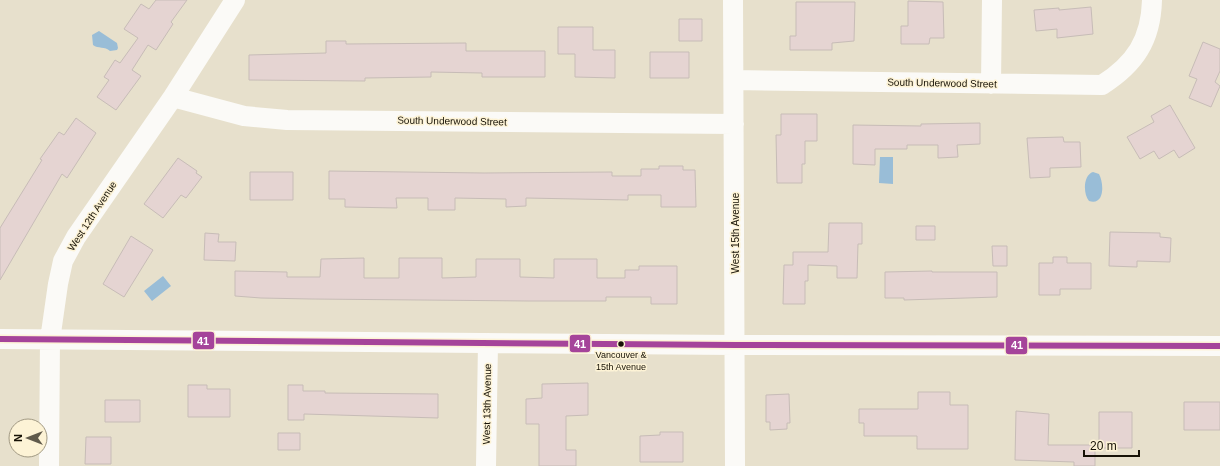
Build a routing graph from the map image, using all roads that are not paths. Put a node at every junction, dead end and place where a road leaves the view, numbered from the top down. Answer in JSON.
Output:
{"nodes":[{"id":1,"x":236,"y":0,"type":"edge"},
{"id":2,"x":733,"y":0,"type":"edge"},
{"id":3,"x":992,"y":0,"type":"edge"},
{"id":4,"x":1152,"y":0,"type":"edge"},
{"id":5,"x":734,"y":80,"type":"junction"},
{"id":6,"x":991,"y":84,"type":"junction"},
{"id":7,"x":173,"y":97,"type":"junction"},
{"id":8,"x":734,"y":124,"type":"junction"},
{"id":9,"x":0,"y":339,"type":"edge"},
{"id":10,"x":50,"y":340,"type":"junction"},
{"id":11,"x":488,"y":343,"type":"junction"},
{"id":12,"x":735,"y":345,"type":"junction"},
{"id":13,"x":1220,"y":346,"type":"edge"},
{"id":14,"x":49,"y":466,"type":"edge"},
{"id":15,"x":486,"y":466,"type":"edge"},
{"id":16,"x":735,"y":466,"type":"edge"}],
"edges":[{"from":1,"to":7,"type":"street","name":"West 12th Avenue"},
{"from":2,"to":5,"type":"street","name":"West 15th Avenue"},
{"from":3,"to":6,"type":"street"},
{"from":4,"to":6,"type":"street","name":"South Underwood Street"},
{"from":5,"to":6,"type":"street","name":"South Underwood Street"},
{"from":5,"to":8,"type":"street","name":"West 15th Avenue"},
{"from":7,"to":8,"type":"street","name":"South Underwood Street"},
{"from":7,"to":10,"type":"street","name":"West 12th Avenue"},
{"from":8,"to":12,"type":"street","name":"West 15th Avenue"},
{"from":9,"to":10,"type":"street"},
{"from":10,"to":11,"type":"street"},
{"from":10,"to":14,"type":"street","name":"West 12th Avenue"},
{"from":11,"to":12,"type":"street"},
{"from":11,"to":15,"type":"street","name":"West 13th Avenue"},
{"from":12,"to":13,"type":"street"},
{"from":12,"to":16,"type":"street","name":"West 15th Avenue"}]}
